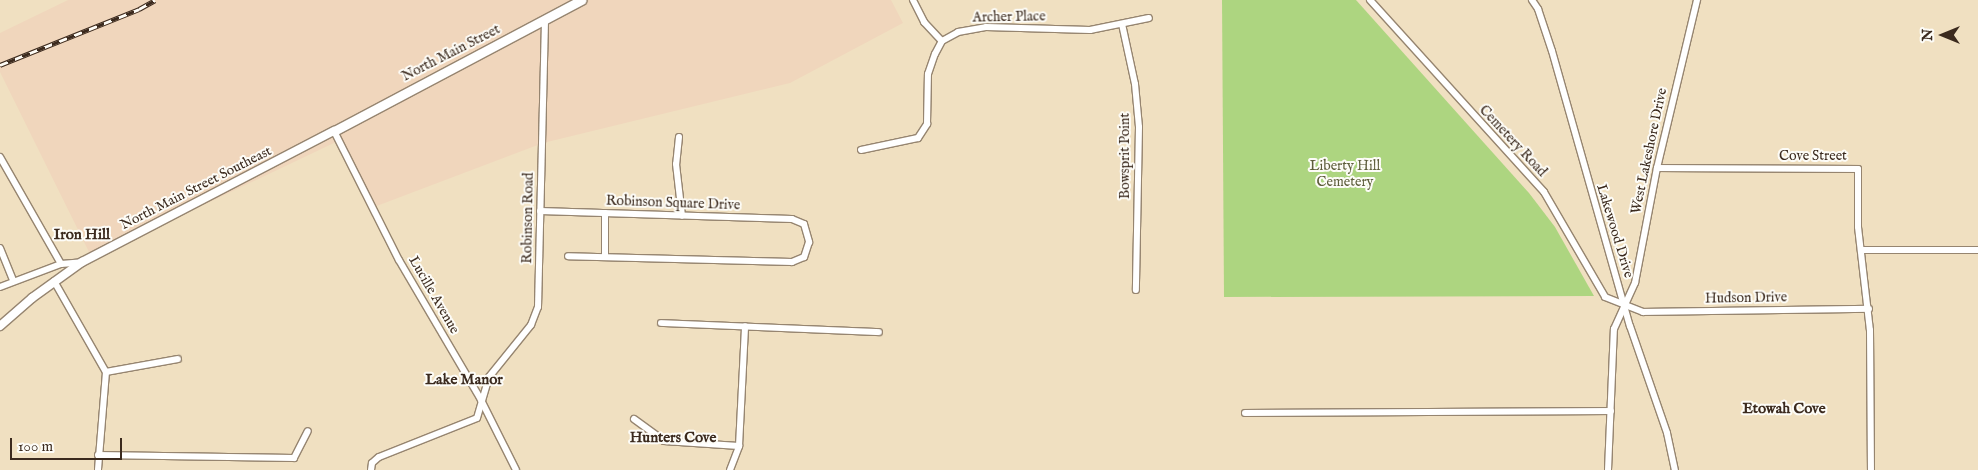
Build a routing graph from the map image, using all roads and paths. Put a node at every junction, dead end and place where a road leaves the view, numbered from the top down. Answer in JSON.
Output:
{"nodes":[{"id":1,"x":581,"y":0,"type":"edge"},
{"id":2,"x":913,"y":0,"type":"edge"},
{"id":3,"x":1370,"y":0,"type":"edge"},
{"id":4,"x":1532,"y":0,"type":"edge"},
{"id":5,"x":1697,"y":0,"type":"edge"},
{"id":6,"x":571,"y":2,"type":"edge"},
{"id":7,"x":1149,"y":18,"type":"dead end"},
{"id":8,"x":545,"y":20,"type":"junction"},
{"id":9,"x":1122,"y":24,"type":"junction"},
{"id":10,"x":942,"y":41,"type":"junction"},
{"id":11,"x":334,"y":131,"type":"junction"},
{"id":12,"x":678,"y":137,"type":"dead end"},
{"id":13,"x":861,"y":150,"type":"dead end"},
{"id":14,"x":0,"y":157,"type":"edge"},
{"id":15,"x":1657,"y":168,"type":"junction"},
{"id":16,"x":540,"y":211,"type":"junction"},
{"id":17,"x":605,"y":213,"type":"junction"},
{"id":18,"x":682,"y":216,"type":"junction"},
{"id":19,"x":0,"y":248,"type":"edge"},
{"id":20,"x":1861,"y":250,"type":"junction"},
{"id":21,"x":1978,"y":250,"type":"edge"},
{"id":22,"x":568,"y":256,"type":"dead end"},
{"id":23,"x":604,"y":256,"type":"junction"},
{"id":24,"x":82,"y":262,"type":"junction"},
{"id":25,"x":61,"y":264,"type":"junction"},
{"id":26,"x":13,"y":281,"type":"junction"},
{"id":27,"x":54,"y":281,"type":"junction"},
{"id":28,"x":0,"y":287,"type":"edge"},
{"id":29,"x":1136,"y":290,"type":"dead end"},
{"id":30,"x":1624,"y":307,"type":"junction"},
{"id":31,"x":1869,"y":309,"type":"junction"},
{"id":32,"x":661,"y":323,"type":"dead end"},
{"id":33,"x":0,"y":326,"type":"edge"},
{"id":34,"x":745,"y":326,"type":"junction"},
{"id":35,"x":879,"y":332,"type":"dead end"},
{"id":36,"x":178,"y":359,"type":"dead end"},
{"id":37,"x":106,"y":372,"type":"junction"},
{"id":38,"x":481,"y":400,"type":"junction"},
{"id":39,"x":1610,"y":411,"type":"junction"},
{"id":40,"x":1245,"y":414,"type":"dead end"},
{"id":41,"x":634,"y":419,"type":"dead end"},
{"id":42,"x":308,"y":431,"type":"dead end"},
{"id":43,"x":739,"y":446,"type":"junction"},
{"id":44,"x":98,"y":455,"type":"junction"},
{"id":45,"x":98,"y":470,"type":"edge"},
{"id":46,"x":370,"y":470,"type":"edge"},
{"id":47,"x":516,"y":470,"type":"edge"},
{"id":48,"x":730,"y":470,"type":"edge"},
{"id":49,"x":1608,"y":470,"type":"edge"},
{"id":50,"x":1675,"y":470,"type":"edge"},
{"id":51,"x":1871,"y":470,"type":"edge"}],
"edges":[{"from":1,"to":6,"type":"main road","name":"North Main Street"},
{"from":2,"to":10,"type":"street"},
{"from":3,"to":30,"type":"street","name":"Cemetery Road"},
{"from":4,"to":30,"type":"street","name":"Lakewood Drive"},
{"from":5,"to":15,"type":"street","name":"West Lakeshore Drive"},
{"from":6,"to":8,"type":"main road","name":"North Main Street"},
{"from":7,"to":9,"type":"street","name":"Archer Place"},
{"from":8,"to":11,"type":"main road","name":"North Main Street"},
{"from":8,"to":16,"type":"street","name":"Robinson Road"},
{"from":9,"to":10,"type":"street","name":"Archer Place"},
{"from":9,"to":29,"type":"street","name":"Bowsprit Point"},
{"from":10,"to":13,"type":"street"},
{"from":11,"to":24,"type":"street","name":"North Main Street Southeast"},
{"from":11,"to":38,"type":"street","name":"Lucille Avenue"},
{"from":12,"to":18,"type":"street"},
{"from":14,"to":25,"type":"street"},
{"from":15,"to":20,"type":"street","name":"Cove Street"},
{"from":15,"to":30,"type":"street","name":"West Lakeshore Drive"},
{"from":16,"to":17,"type":"street","name":"Robinson Square Drive"},
{"from":16,"to":38,"type":"street","name":"Robinson Road"},
{"from":17,"to":18,"type":"street","name":"Robinson Square Drive"},
{"from":17,"to":23,"type":"street"},
{"from":18,"to":23,"type":"street","name":"Robinson Square Drive"},
{"from":19,"to":26,"type":"street"},
{"from":20,"to":21,"type":"street"},
{"from":20,"to":31,"type":"street","name":"Cove Street"},
{"from":22,"to":23,"type":"street"},
{"from":24,"to":25,"type":"street"},
{"from":24,"to":27,"type":"street","name":"North Main Street Southeast"},
{"from":25,"to":26,"type":"street"},
{"from":26,"to":28,"type":"street"},
{"from":27,"to":33,"type":"street","name":"North Main Street Southeast"},
{"from":27,"to":37,"type":"street"},
{"from":30,"to":31,"type":"street","name":"Hudson Drive"},
{"from":30,"to":39,"type":"street","name":"West Lakeshore Drive"},
{"from":30,"to":50,"type":"street","name":"Lakewood Drive"},
{"from":31,"to":51,"type":"street","name":"Cove Street"},
{"from":32,"to":34,"type":"street"},
{"from":34,"to":35,"type":"street"},
{"from":34,"to":43,"type":"street"},
{"from":36,"to":37,"type":"street"},
{"from":37,"to":44,"type":"street"},
{"from":38,"to":46,"type":"street","name":"Robinson Road"},
{"from":38,"to":47,"type":"street","name":"Lucille Avenue"},
{"from":39,"to":40,"type":"street"},
{"from":39,"to":49,"type":"street","name":"West Lakeshore Drive"},
{"from":41,"to":43,"type":"street"},
{"from":42,"to":44,"type":"street"},
{"from":43,"to":48,"type":"street"},
{"from":44,"to":45,"type":"street"}]}
